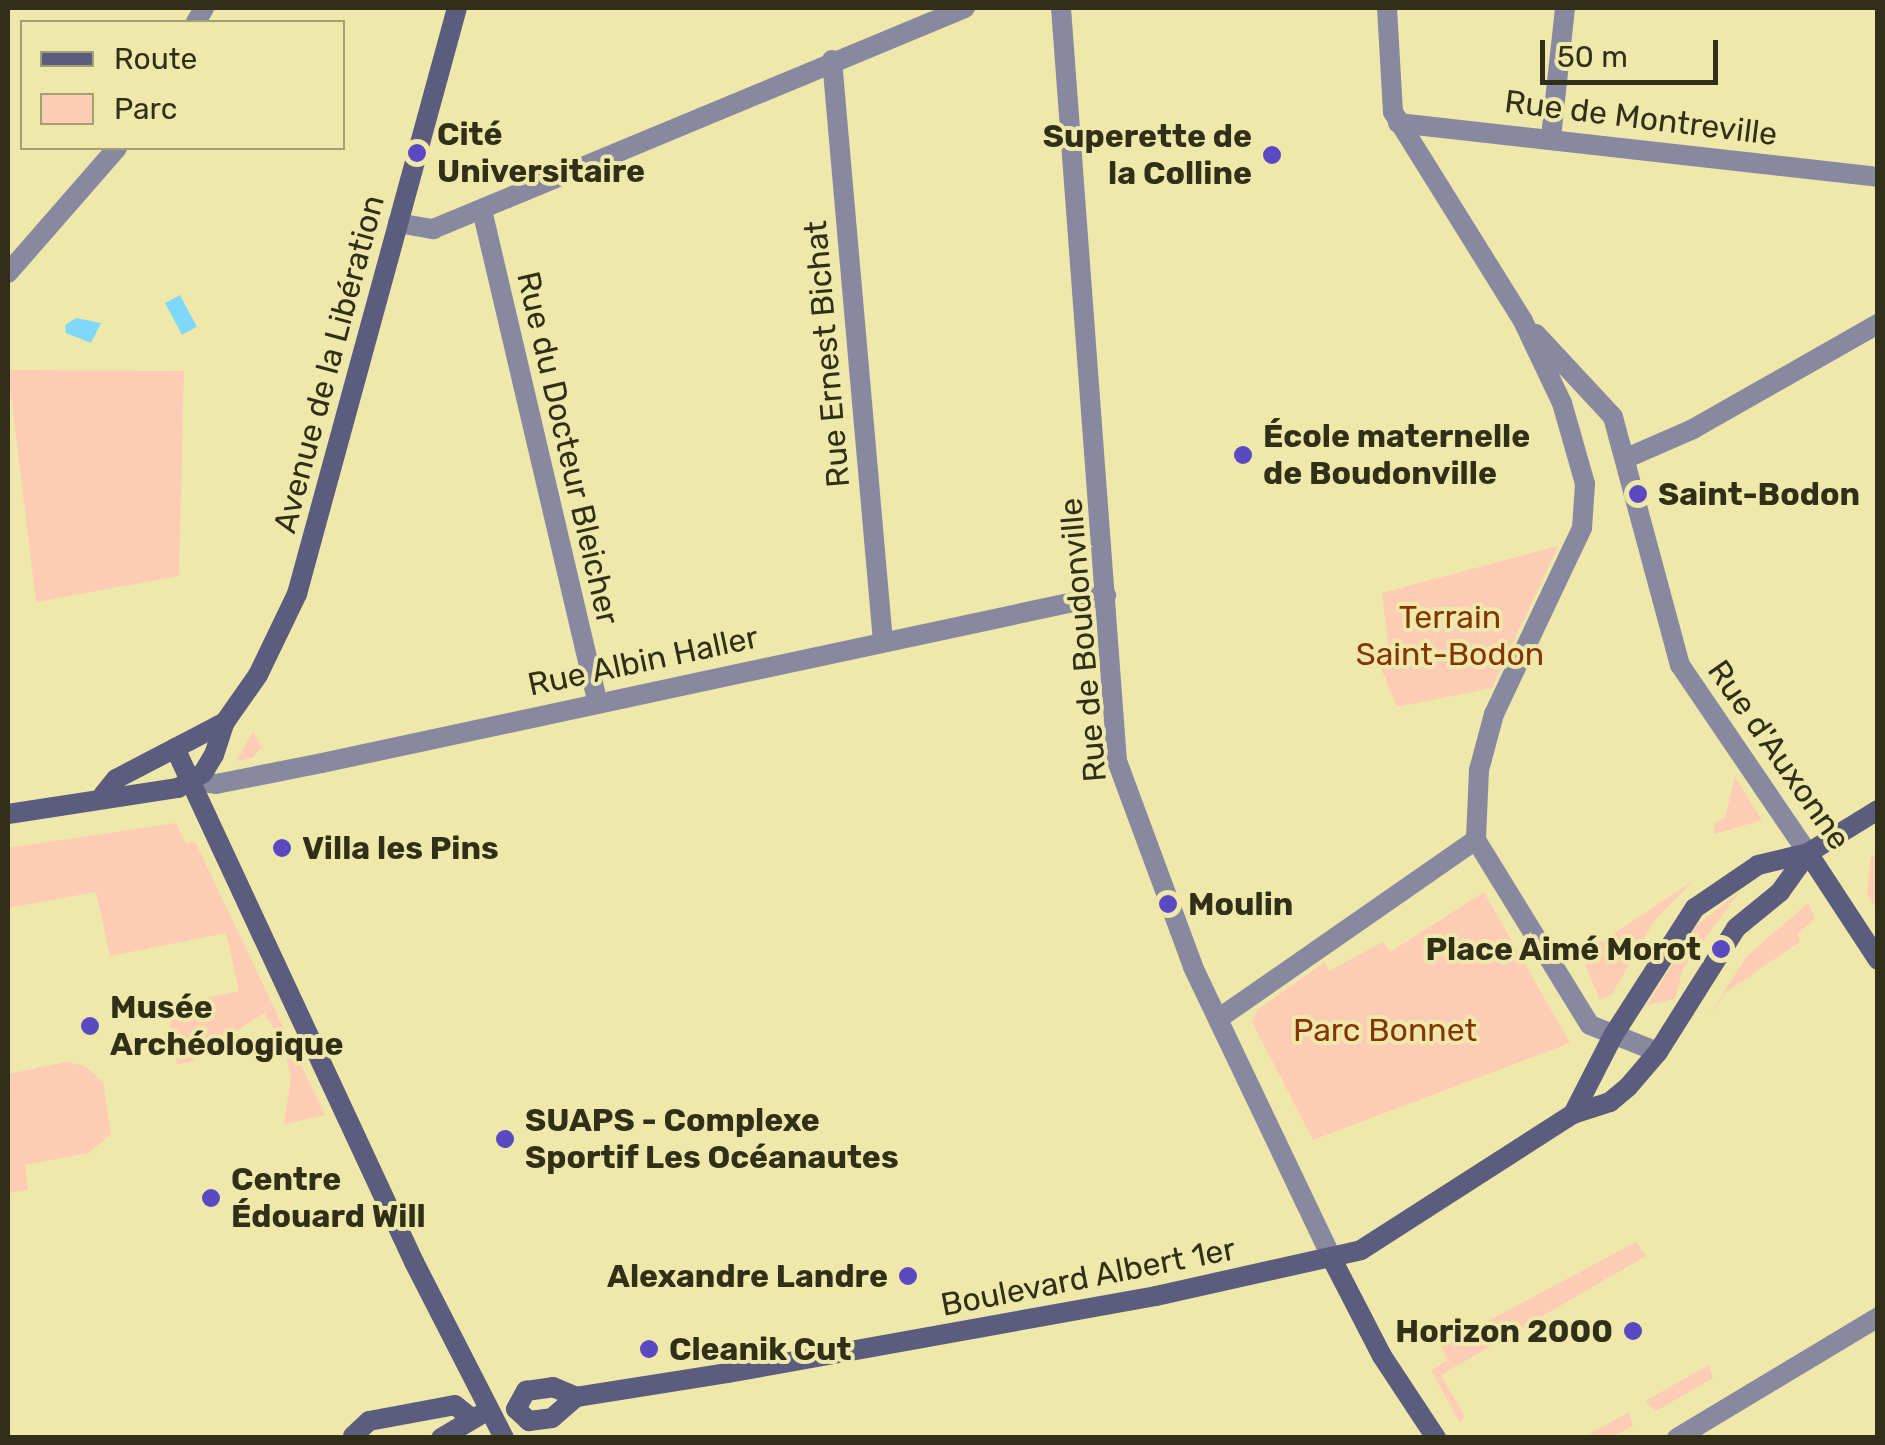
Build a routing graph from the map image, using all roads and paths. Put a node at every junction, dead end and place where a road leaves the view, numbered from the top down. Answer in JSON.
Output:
{"nodes":[{"id":1,"x":457,"y":8,"type":"edge"},
{"id":2,"x":964,"y":8,"type":"edge"},
{"id":3,"x":1061,"y":8,"type":"edge"},
{"id":4,"x":1387,"y":8,"type":"edge"},
{"id":5,"x":1565,"y":8,"type":"edge"},
{"id":6,"x":832,"y":60,"type":"junction"},
{"id":7,"x":1398,"y":123,"type":"junction"},
{"id":8,"x":1551,"y":137,"type":"junction"},
{"id":9,"x":115,"y":150,"type":"edge"},
{"id":10,"x":1878,"y":177,"type":"edge"},
{"id":11,"x":482,"y":210,"type":"junction"},
{"id":12,"x":398,"y":223,"type":"junction"},
{"id":13,"x":8,"y":273,"type":"edge"},
{"id":14,"x":1523,"y":321,"type":"junction"},
{"id":15,"x":1878,"y":324,"type":"edge"},
{"id":16,"x":1592,"y":390,"type":"junction"},
{"id":17,"x":1562,"y":403,"type":"junction"},
{"id":18,"x":1629,"y":457,"type":"junction"},
{"id":19,"x":1106,"y":595,"type":"junction"},
{"id":20,"x":883,"y":642,"type":"junction"},
{"id":21,"x":597,"y":700,"type":"junction"},
{"id":22,"x":225,"y":722,"type":"junction"},
{"id":23,"x":175,"y":748,"type":"junction"},
{"id":24,"x":193,"y":781,"type":"junction"},
{"id":25,"x":103,"y":795,"type":"junction"},
{"id":26,"x":1878,"y":810,"type":"edge"},
{"id":27,"x":8,"y":814,"type":"edge"},
{"id":28,"x":1476,"y":840,"type":"junction"},
{"id":29,"x":1808,"y":853,"type":"junction"},
{"id":30,"x":1878,"y":960,"type":"edge"},
{"id":31,"x":1218,"y":1020,"type":"junction"},
{"id":32,"x":1614,"y":1034,"type":"junction"},
{"id":33,"x":1658,"y":1052,"type":"junction"},
{"id":34,"x":1573,"y":1114,"type":"junction"},
{"id":35,"x":1333,"y":1261,"type":"junction"},
{"id":36,"x":1878,"y":1317,"type":"edge"},
{"id":37,"x":576,"y":1397,"type":"junction"},
{"id":38,"x":516,"y":1408,"type":"junction"},
{"id":39,"x":492,"y":1413,"type":"junction"},
{"id":40,"x":470,"y":1417,"type":"junction"},
{"id":41,"x":350,"y":1437,"type":"edge"},
{"id":42,"x":442,"y":1438,"type":"edge"},
{"id":43,"x":504,"y":1438,"type":"edge"},
{"id":44,"x":1436,"y":1438,"type":"edge"},
{"id":45,"x":1678,"y":1438,"type":"edge"}],
"edges":[{"from":1,"to":12,"type":"main road","name":"Avenue de la Libération"},
{"from":2,"to":6,"type":"street"},
{"from":3,"to":19,"type":"street","name":"Rue de Boudonville"},
{"from":4,"to":7,"type":"street"},
{"from":5,"to":8,"type":"street"},
{"from":6,"to":11,"type":"street"},
{"from":6,"to":20,"type":"street","name":"Rue Ernest Bichat"},
{"from":7,"to":8,"type":"street","name":"Rue de Montreville"},
{"from":7,"to":14,"type":"street"},
{"from":8,"to":10,"type":"street","name":"Rue de Montreville"},
{"from":9,"to":13,"type":"street"},
{"from":11,"to":12,"type":"street"},
{"from":11,"to":21,"type":"street","name":"Rue du Docteur Bleicher"},
{"from":12,"to":22,"type":"main road","name":"Avenue de la Libération"},
{"from":14,"to":16,"type":"street","name":"Rue d'Auxonne"},
{"from":14,"to":17,"type":"street"},
{"from":15,"to":18,"type":"street"},
{"from":16,"to":17,"type":"street"},
{"from":16,"to":18,"type":"street","name":"Rue d'Auxonne"},
{"from":17,"to":28,"type":"street"},
{"from":18,"to":29,"type":"street","name":"Rue d'Auxonne"},
{"from":19,"to":20,"type":"street","name":"Rue Albin Haller"},
{"from":19,"to":31,"type":"street","name":"Rue de Boudonville"},
{"from":20,"to":21,"type":"street","name":"Rue Albin Haller"},
{"from":21,"to":24,"type":"street","name":"Rue Albin Haller"},
{"from":22,"to":23,"type":"main road","name":"Avenue de la Libération"},
{"from":22,"to":24,"type":"main road","name":"Avenue de la Libération"},
{"from":23,"to":24,"type":"main road"},
{"from":23,"to":25,"type":"main road","name":"Avenue de la Libération"},
{"from":24,"to":25,"type":"main road","name":"Avenue de la Libération"},
{"from":24,"to":39,"type":"main road"},
{"from":25,"to":27,"type":"main road","name":"Avenue de la Libération"},
{"from":26,"to":29,"type":"main road"},
{"from":28,"to":31,"type":"street"},
{"from":28,"to":32,"type":"street"},
{"from":29,"to":30,"type":"main road","name":"Rue d'Auxonne"},
{"from":29,"to":32,"type":"main road"},
{"from":29,"to":33,"type":"main road"},
{"from":31,"to":35,"type":"street","name":"Rue de Boudonville"},
{"from":32,"to":33,"type":"street"},
{"from":32,"to":34,"type":"main road"},
{"from":33,"to":34,"type":"main road"},
{"from":34,"to":35,"type":"main road","name":"Boulevard Albert 1er"},
{"from":35,"to":37,"type":"main road","name":"Boulevard Albert 1er"},
{"from":35,"to":44,"type":"main road","name":"Rue de Boudonville"},
{"from":36,"to":45,"type":"street"},
{"from":37,"to":38,"type":"main road","name":"Boulevard Albert 1er"},
{"from":37,"to":38,"type":"main road","name":"Boulevard Albert 1er"},
{"from":38,"to":39,"type":"main road","name":"Boulevard Albert 1er"},
{"from":39,"to":40,"type":"main road","name":"Boulevard Albert 1er"},
{"from":39,"to":43,"type":"main road"},
{"from":40,"to":41,"type":"main road","name":"Boulevard Albert 1er"},
{"from":40,"to":42,"type":"main road","name":"Boulevard Albert 1er"}]}
